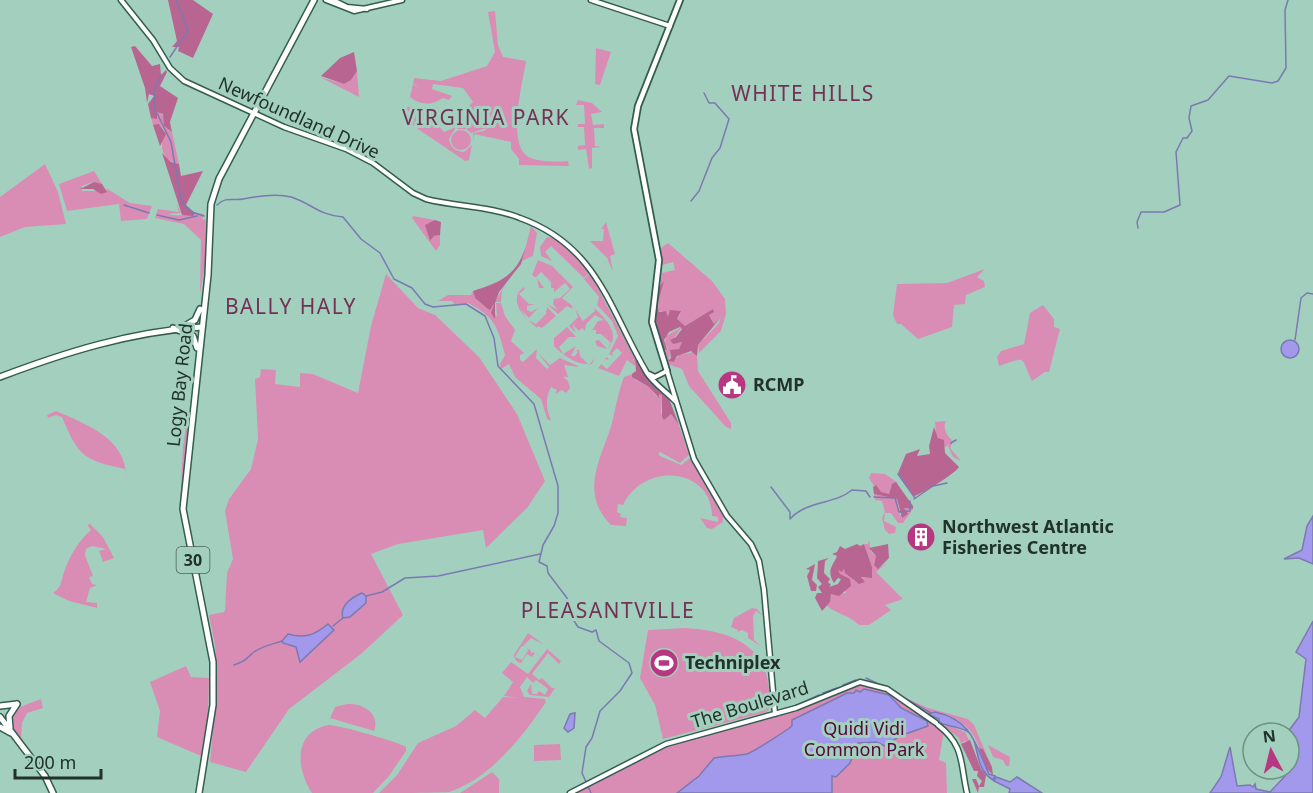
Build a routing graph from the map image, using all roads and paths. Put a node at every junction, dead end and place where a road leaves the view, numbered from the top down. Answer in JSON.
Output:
{"nodes":[{"id":1,"x":121,"y":0,"type":"edge"},
{"id":2,"x":314,"y":0,"type":"edge"},
{"id":3,"x":326,"y":0,"type":"edge"},
{"id":4,"x":333,"y":0,"type":"edge"},
{"id":5,"x":402,"y":0,"type":"edge"},
{"id":6,"x":591,"y":0,"type":"edge"},
{"id":7,"x":680,"y":0,"type":"edge"},
{"id":8,"x":367,"y":9,"type":"junction"},
{"id":9,"x":670,"y":26,"type":"junction"},
{"id":10,"x":253,"y":113,"type":"junction"},
{"id":11,"x":204,"y":303,"type":"junction"},
{"id":12,"x":201,"y":327,"type":"junction"},
{"id":13,"x":173,"y":328,"type":"junction"},
{"id":14,"x":181,"y":328,"type":"junction"},
{"id":15,"x":198,"y":353,"type":"junction"},
{"id":16,"x":667,"y":371,"type":"junction"},
{"id":17,"x":648,"y":374,"type":"junction"},
{"id":18,"x":0,"y":377,"type":"edge"},
{"id":19,"x":676,"y":402,"type":"junction"},
{"id":20,"x":0,"y":706,"type":"edge"},
{"id":21,"x":775,"y":714,"type":"junction"},
{"id":22,"x":0,"y":717,"type":"edge"},
{"id":23,"x":0,"y":727,"type":"edge"},
{"id":24,"x":11,"y":733,"type":"junction"},
{"id":25,"x":53,"y":793,"type":"edge"},
{"id":26,"x":199,"y":793,"type":"edge"},
{"id":27,"x":570,"y":793,"type":"edge"},
{"id":28,"x":967,"y":793,"type":"edge"}],
"edges":[{"from":1,"to":10,"type":"street","name":"Newfoundland Drive"},
{"from":2,"to":10,"type":"main road","name":"Logy Bay Road","number":"30"},
{"from":3,"to":8,"type":"street"},
{"from":4,"to":8,"type":"street"},
{"from":5,"to":8,"type":"street"},
{"from":6,"to":9,"type":"street"},
{"from":7,"to":9,"type":"main road"},
{"from":9,"to":16,"type":"main road"},
{"from":10,"to":11,"type":"main road","name":"Logy Bay Road","number":"30"},
{"from":10,"to":17,"type":"street","name":"Newfoundland Drive"},
{"from":11,"to":12,"type":"main road","name":"Logy Bay Road","number":"30"},
{"from":11,"to":14,"type":"main road"},
{"from":12,"to":14,"type":"main road"},
{"from":12,"to":15,"type":"main road","name":"Logy Bay Road","number":"30"},
{"from":13,"to":14,"type":"main road"},
{"from":13,"to":15,"type":"main road"},
{"from":13,"to":18,"type":"main road"},
{"from":15,"to":26,"type":"main road","name":"Logy Bay Road","number":"30"},
{"from":16,"to":17,"type":"street"},
{"from":16,"to":19,"type":"street"},
{"from":17,"to":19,"type":"street","name":"Newfoundland Drive"},
{"from":19,"to":21,"type":"street"},
{"from":20,"to":24,"type":"main road"},
{"from":21,"to":27,"type":"street","name":"The Boulevard"},
{"from":21,"to":28,"type":"street","name":"The Boulevard"},
{"from":22,"to":24,"type":"main road"},
{"from":23,"to":24,"type":"main road"},
{"from":24,"to":25,"type":"main road"}]}
